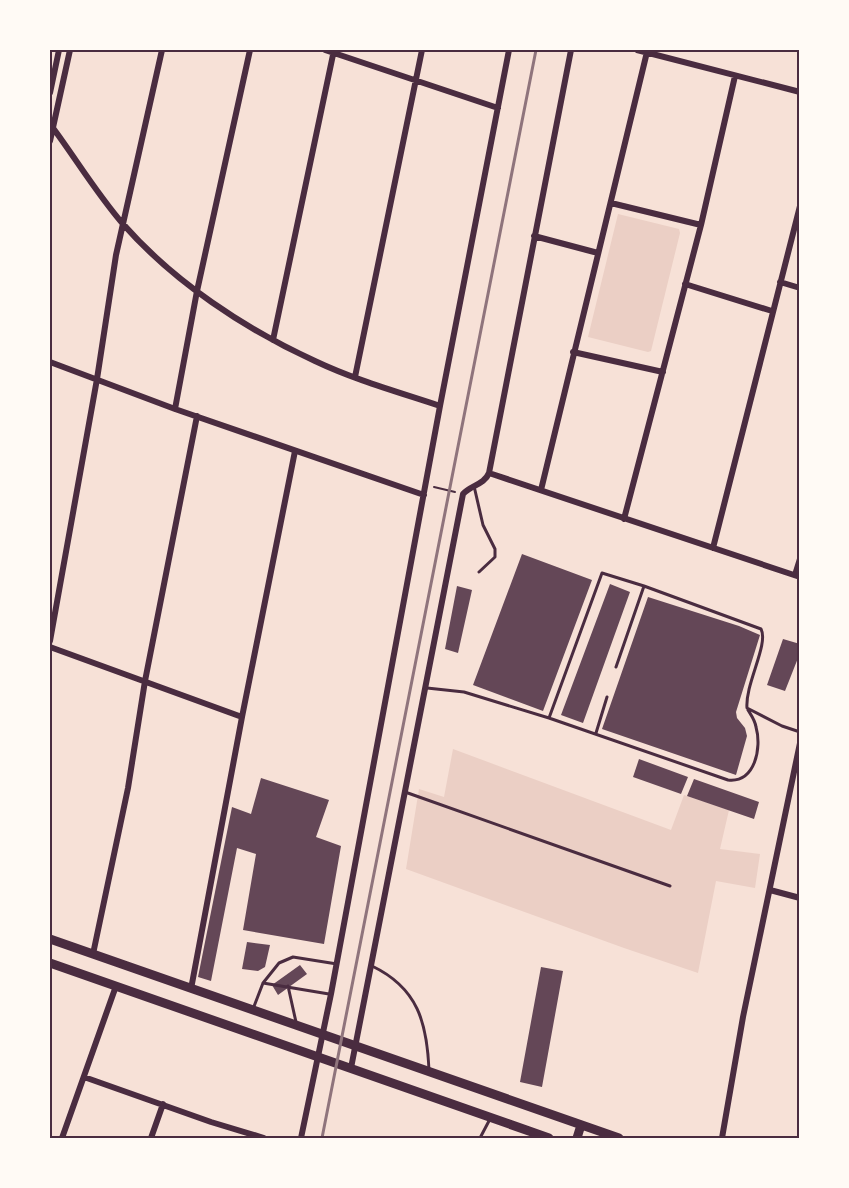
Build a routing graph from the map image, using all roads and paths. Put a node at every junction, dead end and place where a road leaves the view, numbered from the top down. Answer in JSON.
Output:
{"nodes":[{"id":1,"x":58,"y":50,"type":"edge"},
{"id":2,"x":70,"y":50,"type":"edge"},
{"id":3,"x":162,"y":50,"type":"edge"},
{"id":4,"x":250,"y":50,"type":"edge"},
{"id":5,"x":325,"y":50,"type":"edge"},
{"id":6,"x":422,"y":50,"type":"edge"},
{"id":7,"x":509,"y":50,"type":"edge"},
{"id":8,"x":571,"y":50,"type":"edge"},
{"id":9,"x":638,"y":50,"type":"edge"},
{"id":10,"x":334,"y":51,"type":"edge"},
{"id":11,"x":647,"y":52,"type":"junction"},
{"id":12,"x":735,"y":76,"type":"junction"},
{"id":13,"x":51,"y":80,"type":"edge"},
{"id":14,"x":416,"y":80,"type":"junction"},
{"id":15,"x":62,"y":83,"type":"junction"},
{"id":16,"x":800,"y":92,"type":"edge"},
{"id":17,"x":50,"y":93,"type":"edge"},
{"id":18,"x":498,"y":108,"type":"junction"},
{"id":19,"x":53,"y":128,"type":"junction"},
{"id":20,"x":50,"y":141,"type":"edge"},
{"id":21,"x":611,"y":203,"type":"junction"},
{"id":22,"x":800,"y":206,"type":"edge"},
{"id":23,"x":123,"y":223,"type":"junction"},
{"id":24,"x":701,"y":225,"type":"junction"},
{"id":25,"x":534,"y":236,"type":"junction"},
{"id":26,"x":598,"y":253,"type":"junction"},
{"id":27,"x":780,"y":282,"type":"junction"},
{"id":28,"x":685,"y":284,"type":"junction"},
{"id":29,"x":800,"y":288,"type":"edge"},
{"id":30,"x":197,"y":291,"type":"junction"},
{"id":31,"x":772,"y":311,"type":"junction"},
{"id":32,"x":273,"y":340,"type":"junction"},
{"id":33,"x":573,"y":352,"type":"junction"},
{"id":34,"x":50,"y":362,"type":"edge"},
{"id":35,"x":663,"y":372,"type":"junction"},
{"id":36,"x":355,"y":377,"type":"junction"},
{"id":37,"x":97,"y":379,"type":"junction"},
{"id":38,"x":440,"y":406,"type":"junction"},
{"id":39,"x":175,"y":409,"type":"junction"},
{"id":40,"x":197,"y":417,"type":"junction"},
{"id":41,"x":295,"y":451,"type":"junction"},
{"id":42,"x":489,"y":473,"type":"junction"},
{"id":43,"x":426,"y":485,"type":"junction"},
{"id":44,"x":474,"y":486,"type":"junction"},
{"id":45,"x":541,"y":490,"type":"junction"},
{"id":46,"x":463,"y":494,"type":"junction"},
{"id":47,"x":424,"y":495,"type":"junction"},
{"id":48,"x":624,"y":519,"type":"junction"},
{"id":49,"x":712,"y":548,"type":"junction"},
{"id":50,"x":800,"y":559,"type":"edge"},
{"id":51,"x":479,"y":573,"type":"dead end"},
{"id":52,"x":797,"y":576,"type":"edge"},
{"id":53,"x":644,"y":586,"type":"junction"},
{"id":54,"x":50,"y":641,"type":"edge"},
{"id":55,"x":50,"y":647,"type":"edge"},
{"id":56,"x":616,"y":667,"type":"dead end"},
{"id":57,"x":145,"y":681,"type":"junction"},
{"id":58,"x":425,"y":687,"type":"junction"},
{"id":59,"x":607,"y":698,"type":"dead end"},
{"id":60,"x":747,"y":708,"type":"junction"},
{"id":61,"x":242,"y":717,"type":"junction"},
{"id":62,"x":549,"y":718,"type":"junction"},
{"id":63,"x":800,"y":732,"type":"edge"},
{"id":64,"x":596,"y":733,"type":"junction"},
{"id":65,"x":800,"y":743,"type":"edge"},
{"id":66,"x":405,"y":792,"type":"junction"},
{"id":67,"x":670,"y":886,"type":"dead end"},
{"id":68,"x":770,"y":890,"type":"junction"},
{"id":69,"x":800,"y":898,"type":"edge"},
{"id":70,"x":50,"y":939,"type":"edge"},
{"id":71,"x":93,"y":954,"type":"junction"},
{"id":72,"x":50,"y":963,"type":"edge"},
{"id":73,"x":337,"y":964,"type":"junction"},
{"id":74,"x":372,"y":966,"type":"junction"},
{"id":75,"x":264,"y":983,"type":"junction"},
{"id":76,"x":116,"y":986,"type":"junction"},
{"id":77,"x":288,"y":986,"type":"junction"},
{"id":78,"x":191,"y":989,"type":"junction"},
{"id":79,"x":331,"y":994,"type":"junction"},
{"id":80,"x":252,"y":1010,"type":"junction"},
{"id":81,"x":297,"y":1025,"type":"junction"},
{"id":82,"x":323,"y":1034,"type":"junction"},
{"id":83,"x":356,"y":1046,"type":"junction"},
{"id":84,"x":319,"y":1058,"type":"junction"},
{"id":85,"x":351,"y":1068,"type":"junction"},
{"id":86,"x":429,"y":1071,"type":"junction"},
{"id":87,"x":84,"y":1077,"type":"junction"},
{"id":88,"x":163,"y":1104,"type":"junction"},
{"id":89,"x":490,"y":1118,"type":"junction"},
{"id":90,"x":581,"y":1125,"type":"junction"},
{"id":91,"x":243,"y":1135,"type":"edge"},
{"id":92,"x":62,"y":1138,"type":"edge"},
{"id":93,"x":151,"y":1138,"type":"edge"},
{"id":94,"x":264,"y":1138,"type":"edge"},
{"id":95,"x":302,"y":1138,"type":"edge"},
{"id":96,"x":480,"y":1138,"type":"edge"},
{"id":97,"x":549,"y":1138,"type":"edge"},
{"id":98,"x":577,"y":1138,"type":"edge"},
{"id":99,"x":619,"y":1138,"type":"edge"},
{"id":100,"x":722,"y":1138,"type":"edge"}],
"edges":[{"from":1,"to":13,"type":"street"},
{"from":2,"to":15,"type":"street"},
{"from":3,"to":23,"type":"street"},
{"from":4,"to":30,"type":"street"},
{"from":5,"to":10,"type":"street"},
{"from":6,"to":14,"type":"street"},
{"from":7,"to":18,"type":"street"},
{"from":8,"to":25,"type":"street"},
{"from":9,"to":11,"type":"street"},
{"from":10,"to":14,"type":"street"},
{"from":10,"to":32,"type":"street"},
{"from":11,"to":12,"type":"street"},
{"from":11,"to":21,"type":"street"},
{"from":12,"to":16,"type":"street"},
{"from":12,"to":24,"type":"street"},
{"from":13,"to":15,"type":"street"},
{"from":13,"to":17,"type":"street"},
{"from":14,"to":18,"type":"street"},
{"from":14,"to":36,"type":"street"},
{"from":15,"to":19,"type":"street"},
{"from":18,"to":38,"type":"street"},
{"from":19,"to":20,"type":"street"},
{"from":19,"to":23,"type":"street"},
{"from":21,"to":24,"type":"street"},
{"from":21,"to":26,"type":"street"},
{"from":22,"to":27,"type":"street"},
{"from":23,"to":30,"type":"street"},
{"from":23,"to":37,"type":"street"},
{"from":24,"to":28,"type":"street"},
{"from":25,"to":26,"type":"street"},
{"from":25,"to":42,"type":"street"},
{"from":26,"to":33,"type":"street"},
{"from":27,"to":29,"type":"street"},
{"from":27,"to":31,"type":"street"},
{"from":28,"to":31,"type":"street"},
{"from":28,"to":35,"type":"street"},
{"from":30,"to":32,"type":"street"},
{"from":30,"to":39,"type":"street"},
{"from":31,"to":49,"type":"street"},
{"from":32,"to":36,"type":"street"},
{"from":33,"to":35,"type":"street"},
{"from":33,"to":45,"type":"street"},
{"from":34,"to":37,"type":"street"},
{"from":35,"to":48,"type":"street"},
{"from":36,"to":38,"type":"street"},
{"from":37,"to":39,"type":"street"},
{"from":37,"to":54,"type":"street"},
{"from":38,"to":43,"type":"street"},
{"from":39,"to":40,"type":"street"},
{"from":40,"to":41,"type":"street"},
{"from":40,"to":57,"type":"street"},
{"from":41,"to":47,"type":"street"},
{"from":41,"to":61,"type":"street"},
{"from":42,"to":44,"type":"street"},
{"from":42,"to":45,"type":"street"},
{"from":43,"to":46,"type":"path"},
{"from":43,"to":47,"type":"street"},
{"from":44,"to":46,"type":"street"},
{"from":44,"to":51,"type":"lane"},
{"from":45,"to":48,"type":"street"},
{"from":46,"to":58,"type":"street"},
{"from":47,"to":73,"type":"street"},
{"from":48,"to":49,"type":"street"},
{"from":49,"to":52,"type":"street"},
{"from":50,"to":52,"type":"street"},
{"from":53,"to":56,"type":"lane"},
{"from":53,"to":60,"type":"lane"},
{"from":53,"to":62,"type":"lane"},
{"from":55,"to":57,"type":"street"},
{"from":57,"to":61,"type":"street"},
{"from":57,"to":71,"type":"street"},
{"from":58,"to":62,"type":"lane"},
{"from":58,"to":66,"type":"street"},
{"from":59,"to":64,"type":"lane"},
{"from":60,"to":63,"type":"lane"},
{"from":60,"to":64,"type":"lane"},
{"from":61,"to":78,"type":"street"},
{"from":62,"to":64,"type":"lane"},
{"from":65,"to":68,"type":"street"},
{"from":66,"to":67,"type":"lane"},
{"from":66,"to":74,"type":"street"},
{"from":68,"to":69,"type":"street"},
{"from":68,"to":100,"type":"street"},
{"from":70,"to":71,"type":"main road"},
{"from":71,"to":78,"type":"main road"},
{"from":72,"to":76,"type":"main road"},
{"from":73,"to":75,"type":"lane"},
{"from":73,"to":79,"type":"street"},
{"from":74,"to":83,"type":"street"},
{"from":74,"to":86,"type":"lane"},
{"from":75,"to":77,"type":"lane"},
{"from":75,"to":80,"type":"lane"},
{"from":76,"to":84,"type":"main road"},
{"from":76,"to":87,"type":"street"},
{"from":77,"to":79,"type":"lane"},
{"from":77,"to":81,"type":"lane"},
{"from":78,"to":80,"type":"main road"},
{"from":79,"to":82,"type":"street"},
{"from":80,"to":81,"type":"main road"},
{"from":81,"to":82,"type":"main road"},
{"from":82,"to":83,"type":"main road"},
{"from":82,"to":84,"type":"street"},
{"from":83,"to":85,"type":"street"},
{"from":83,"to":86,"type":"main road"},
{"from":84,"to":85,"type":"main road"},
{"from":84,"to":95,"type":"street"},
{"from":85,"to":89,"type":"main road"},
{"from":86,"to":90,"type":"main road"},
{"from":87,"to":88,"type":"street"},
{"from":87,"to":92,"type":"street"},
{"from":88,"to":91,"type":"street"},
{"from":88,"to":93,"type":"street"},
{"from":89,"to":96,"type":"lane"},
{"from":89,"to":97,"type":"main road"},
{"from":90,"to":98,"type":"main road"},
{"from":90,"to":99,"type":"main road"},
{"from":91,"to":94,"type":"street"}]}
